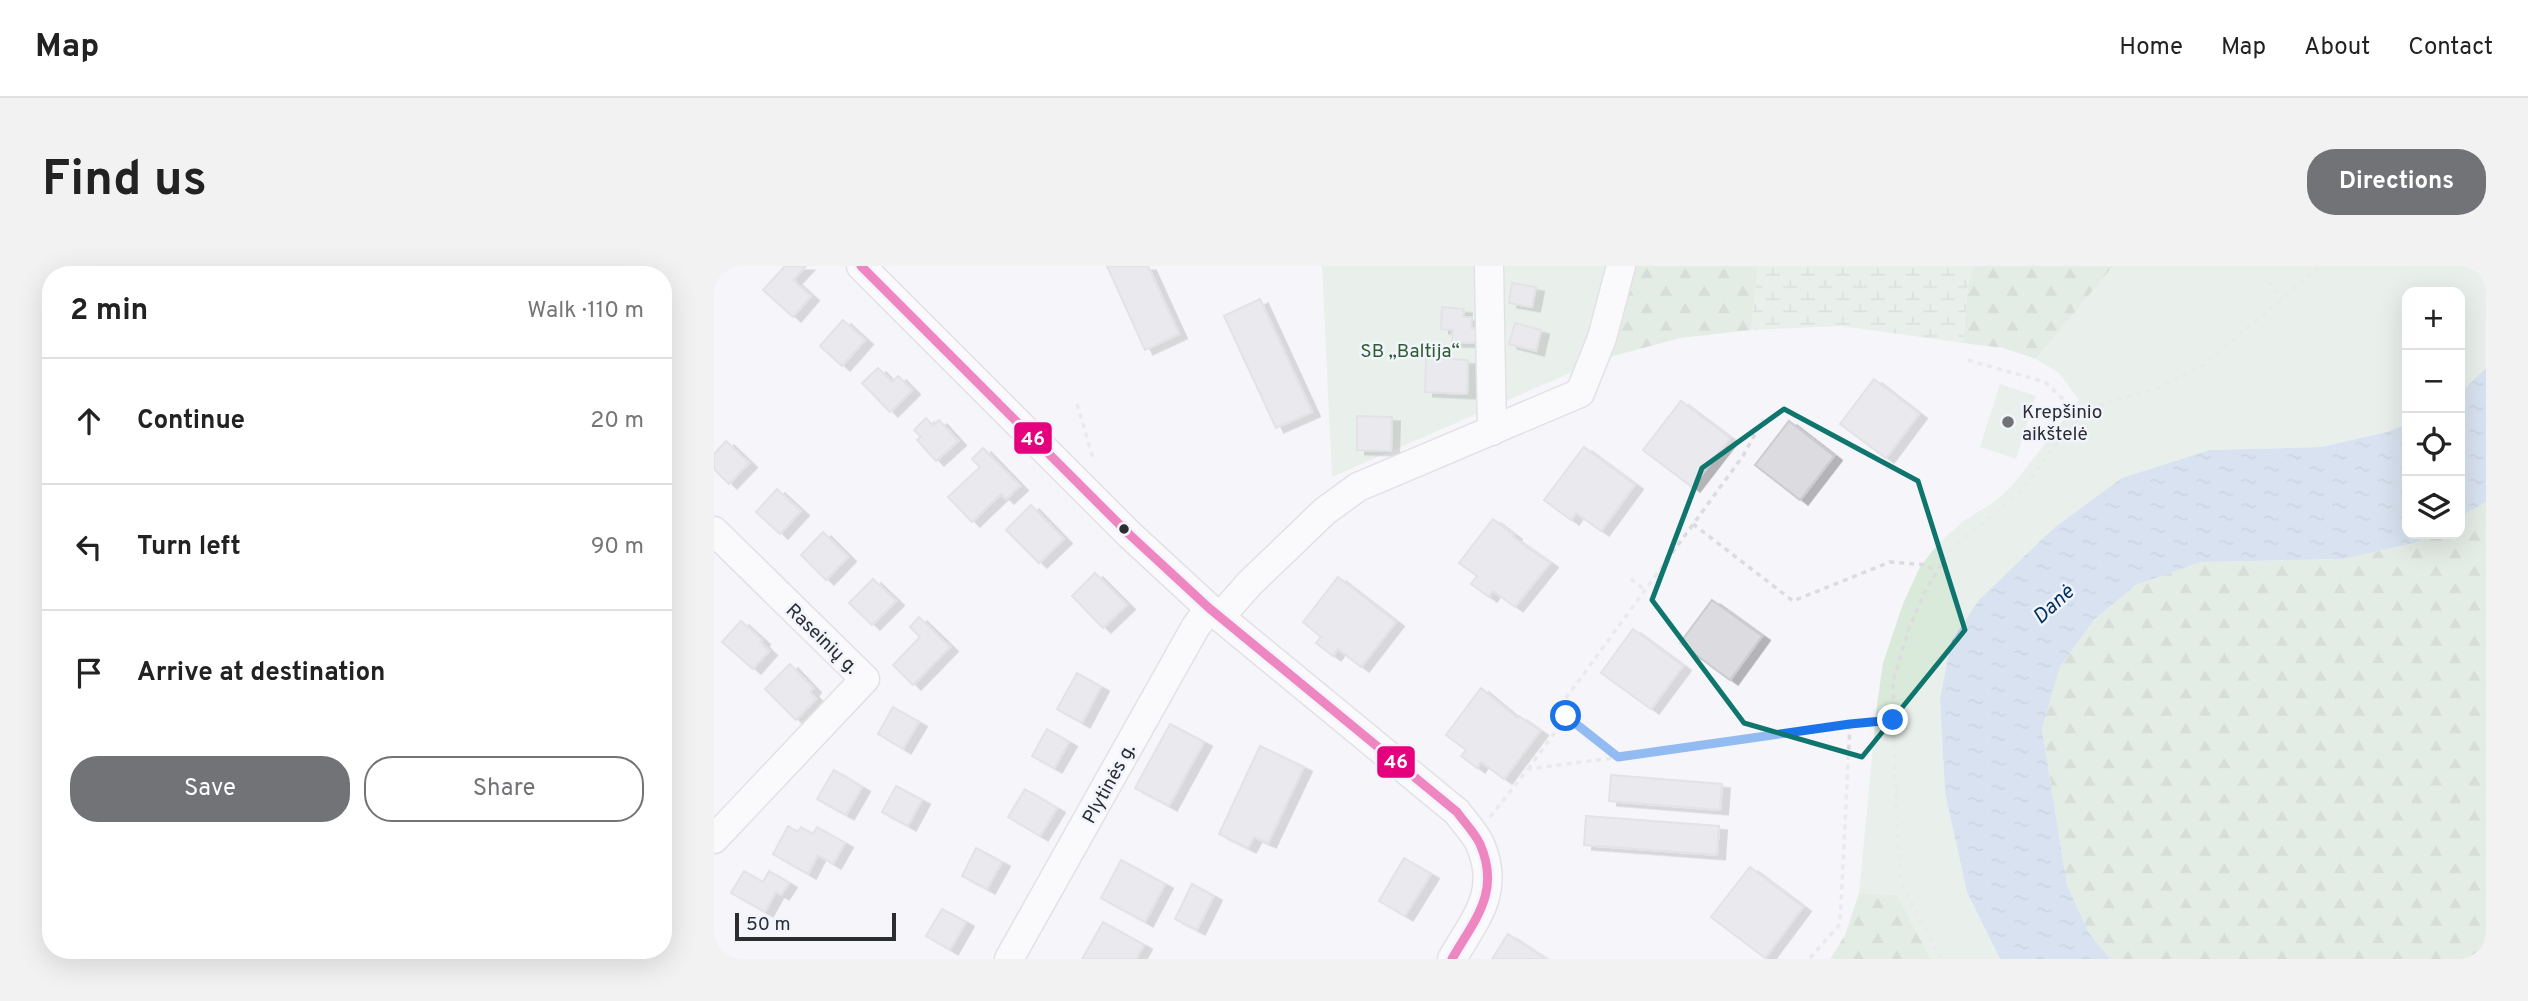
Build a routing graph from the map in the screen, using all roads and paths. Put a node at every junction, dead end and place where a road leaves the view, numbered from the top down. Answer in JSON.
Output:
{"nodes":[{"id":1,"x":862,"y":266,"type":"edge"},
{"id":2,"x":1489,"y":266,"type":"edge"},
{"id":3,"x":1621,"y":266,"type":"edge"},
{"id":4,"x":2320,"y":266,"type":"edge"},
{"id":5,"x":2269,"y":281,"type":"dead end"},
{"id":6,"x":2282,"y":299,"type":"junction"},
{"id":7,"x":1968,"y":360,"type":"dead end"},
{"id":8,"x":1077,"y":404,"type":"dead end"},
{"id":9,"x":2081,"y":416,"type":"junction"},
{"id":10,"x":1763,"y":419,"type":"dead end"},
{"id":11,"x":1492,"y":431,"type":"junction"},
{"id":12,"x":1094,"y":462,"type":"dead end"},
{"id":13,"x":1693,"y":524,"type":"junction"},
{"id":14,"x":714,"y":531,"type":"edge"},
{"id":15,"x":1936,"y":573,"type":"junction"},
{"id":16,"x":1631,"y":579,"type":"dead end"},
{"id":17,"x":1645,"y":590,"type":"junction"},
{"id":18,"x":1215,"y":613,"type":"junction"},
{"id":19,"x":1566,"y":716,"type":"junction"},
{"id":20,"x":1893,"y":720,"type":"junction"},
{"id":21,"x":1850,"y":724,"type":"junction"},
{"id":22,"x":1618,"y":757,"type":"junction"},
{"id":23,"x":1528,"y":769,"type":"junction"},
{"id":24,"x":1488,"y":820,"type":"dead end"},
{"id":25,"x":714,"y":839,"type":"edge"},
{"id":26,"x":1810,"y":958,"type":"edge"},
{"id":27,"x":1009,"y":959,"type":"edge"},
{"id":28,"x":1452,"y":959,"type":"edge"},
{"id":29,"x":1941,"y":959,"type":"edge"}],
"edges":[{"from":1,"to":18,"type":"street"},
{"from":2,"to":11,"type":"street"},
{"from":3,"to":11,"type":"street","name":"Plytinės g."},
{"from":4,"to":6,"type":"path"},
{"from":5,"to":6,"type":"path"},
{"from":6,"to":9,"type":"path"},
{"from":7,"to":9,"type":"path"},
{"from":8,"to":12,"type":"path"},
{"from":9,"to":15,"type":"path"},
{"from":10,"to":13,"type":"path"},
{"from":11,"to":18,"type":"street","name":"Plytinės g."},
{"from":13,"to":15,"type":"path"},
{"from":13,"to":17,"type":"path"},
{"from":14,"to":25,"type":"street","name":"Raseinių g."},
{"from":15,"to":20,"type":"path"},
{"from":16,"to":17,"type":"path"},
{"from":17,"to":19,"type":"path"},
{"from":18,"to":27,"type":"street","name":"Plytinės g."},
{"from":18,"to":28,"type":"street"},
{"from":19,"to":22,"type":"path"},
{"from":19,"to":23,"type":"path"},
{"from":20,"to":21,"type":"path"},
{"from":20,"to":29,"type":"path"},
{"from":21,"to":22,"type":"path"},
{"from":21,"to":26,"type":"path"},
{"from":22,"to":23,"type":"path"},
{"from":23,"to":24,"type":"path"}]}
